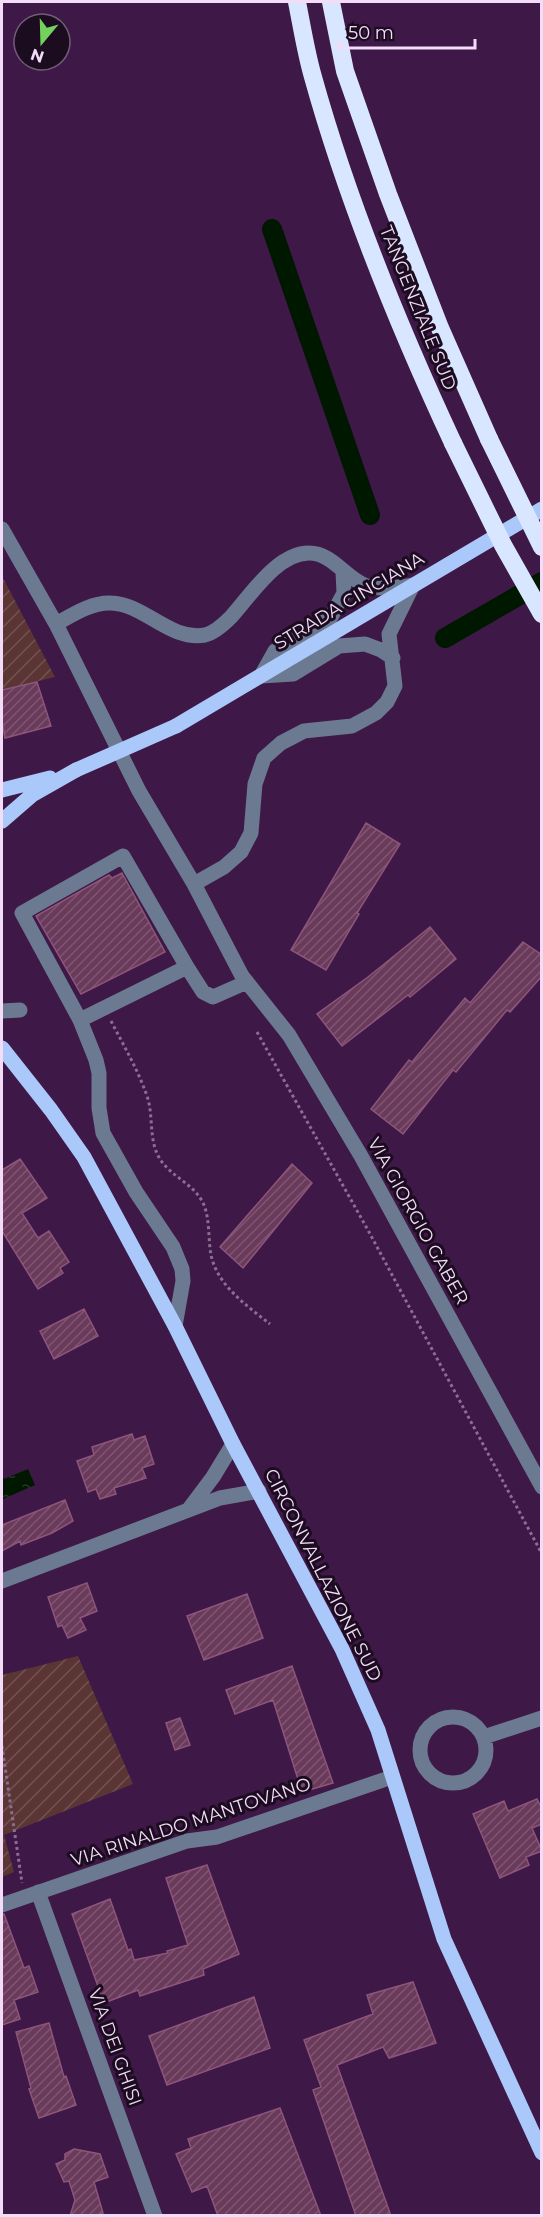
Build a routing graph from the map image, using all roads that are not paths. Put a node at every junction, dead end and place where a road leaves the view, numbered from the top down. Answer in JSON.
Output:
{"nodes":[{"id":1,"x":297,"y":2,"type":"edge"},
{"id":2,"x":331,"y":2,"type":"edge"},
{"id":3,"x":542,"y":509,"type":"edge"},
{"id":4,"x":2,"y":529,"type":"edge"},
{"id":5,"x":542,"y":547,"type":"edge"},
{"id":6,"x":343,"y":572,"type":"junction"},
{"id":7,"x":413,"y":585,"type":"junction"},
{"id":8,"x":542,"y":614,"type":"edge"},
{"id":9,"x":56,"y":624,"type":"junction"},
{"id":10,"x":393,"y":658,"type":"junction"},
{"id":11,"x":261,"y":676,"type":"junction"},
{"id":12,"x":76,"y":770,"type":"junction"},
{"id":13,"x":2,"y":790,"type":"edge"},
{"id":14,"x":2,"y":821,"type":"edge"},
{"id":15,"x":194,"y":884,"type":"junction"},
{"id":16,"x":187,"y":967,"type":"junction"},
{"id":17,"x":247,"y":982,"type":"junction"},
{"id":18,"x":20,"y":1010,"type":"dead end"},
{"id":19,"x":2,"y":1011,"type":"edge"},
{"id":20,"x":80,"y":1020,"type":"junction"},
{"id":21,"x":2,"y":1048,"type":"edge"},
{"id":22,"x":175,"y":1326,"type":"junction"},
{"id":23,"x":233,"y":1444,"type":"junction"},
{"id":24,"x":542,"y":1487,"type":"edge"},
{"id":25,"x":259,"y":1491,"type":"junction"},
{"id":26,"x":189,"y":1509,"type":"junction"},
{"id":27,"x":2,"y":1581,"type":"edge"},
{"id":28,"x":542,"y":1718,"type":"edge"},
{"id":29,"x":484,"y":1737,"type":"junction"},
{"id":30,"x":392,"y":1777,"type":"junction"},
{"id":31,"x":38,"y":1892,"type":"junction"},
{"id":32,"x":2,"y":1905,"type":"edge"},
{"id":33,"x":542,"y":2153,"type":"edge"},
{"id":34,"x":155,"y":2216,"type":"edge"}],
"edges":[{"from":1,"to":8,"type":"highway","name":"TANGENZIALE SUD","bridge":true},
{"from":2,"to":5,"type":"highway","name":"TANGENZIALE SUD","bridge":true},
{"from":3,"to":7,"type":"main road","name":"STRADA CINCIANA"},
{"from":4,"to":9,"type":"street","name":"VIA GIORGIO GABER"},
{"from":6,"to":7,"type":"street"},
{"from":6,"to":9,"type":"street"},
{"from":6,"to":11,"type":"street"},
{"from":7,"to":10,"type":"street"},
{"from":7,"to":11,"type":"main road","name":"STRADA CINCIANA"},
{"from":9,"to":15,"type":"street","name":"VIA GIORGIO GABER"},
{"from":10,"to":11,"type":"street"},
{"from":10,"to":15,"type":"street"},
{"from":11,"to":12,"type":"main road","name":"STRADA CINCIANA","bridge":true},
{"from":12,"to":13,"type":"main road"},
{"from":12,"to":14,"type":"main road"},
{"from":15,"to":17,"type":"street","name":"VIA GIORGIO GABER"},
{"from":16,"to":17,"type":"street"},
{"from":16,"to":20,"type":"street"},
{"from":16,"to":20,"type":"street"},
{"from":17,"to":24,"type":"street","name":"VIA GIORGIO GABER"},
{"from":18,"to":19,"type":"street"},
{"from":20,"to":22,"type":"street"},
{"from":21,"to":22,"type":"main road","name":"CIRCONVALLAZIONE SUD"},
{"from":22,"to":23,"type":"main road","name":"CIRCONVALLAZIONE SUD"},
{"from":23,"to":25,"type":"main road","name":"CIRCONVALLAZIONE SUD"},
{"from":23,"to":26,"type":"street"},
{"from":25,"to":26,"type":"street"},
{"from":25,"to":30,"type":"main road","name":"CIRCONVALLAZIONE SUD"},
{"from":26,"to":27,"type":"street"},
{"from":28,"to":29,"type":"street"},
{"from":29,"to":29,"type":"street"},
{"from":30,"to":31,"type":"street","name":"VIA RINALDO MANTOVANO"},
{"from":30,"to":33,"type":"main road","name":"CIRCONVALLAZIONE SUD"},
{"from":31,"to":32,"type":"street","name":"VIA RINALDO MANTOVANO"},
{"from":31,"to":34,"type":"street","name":"VIA DEI GHISI"}]}
